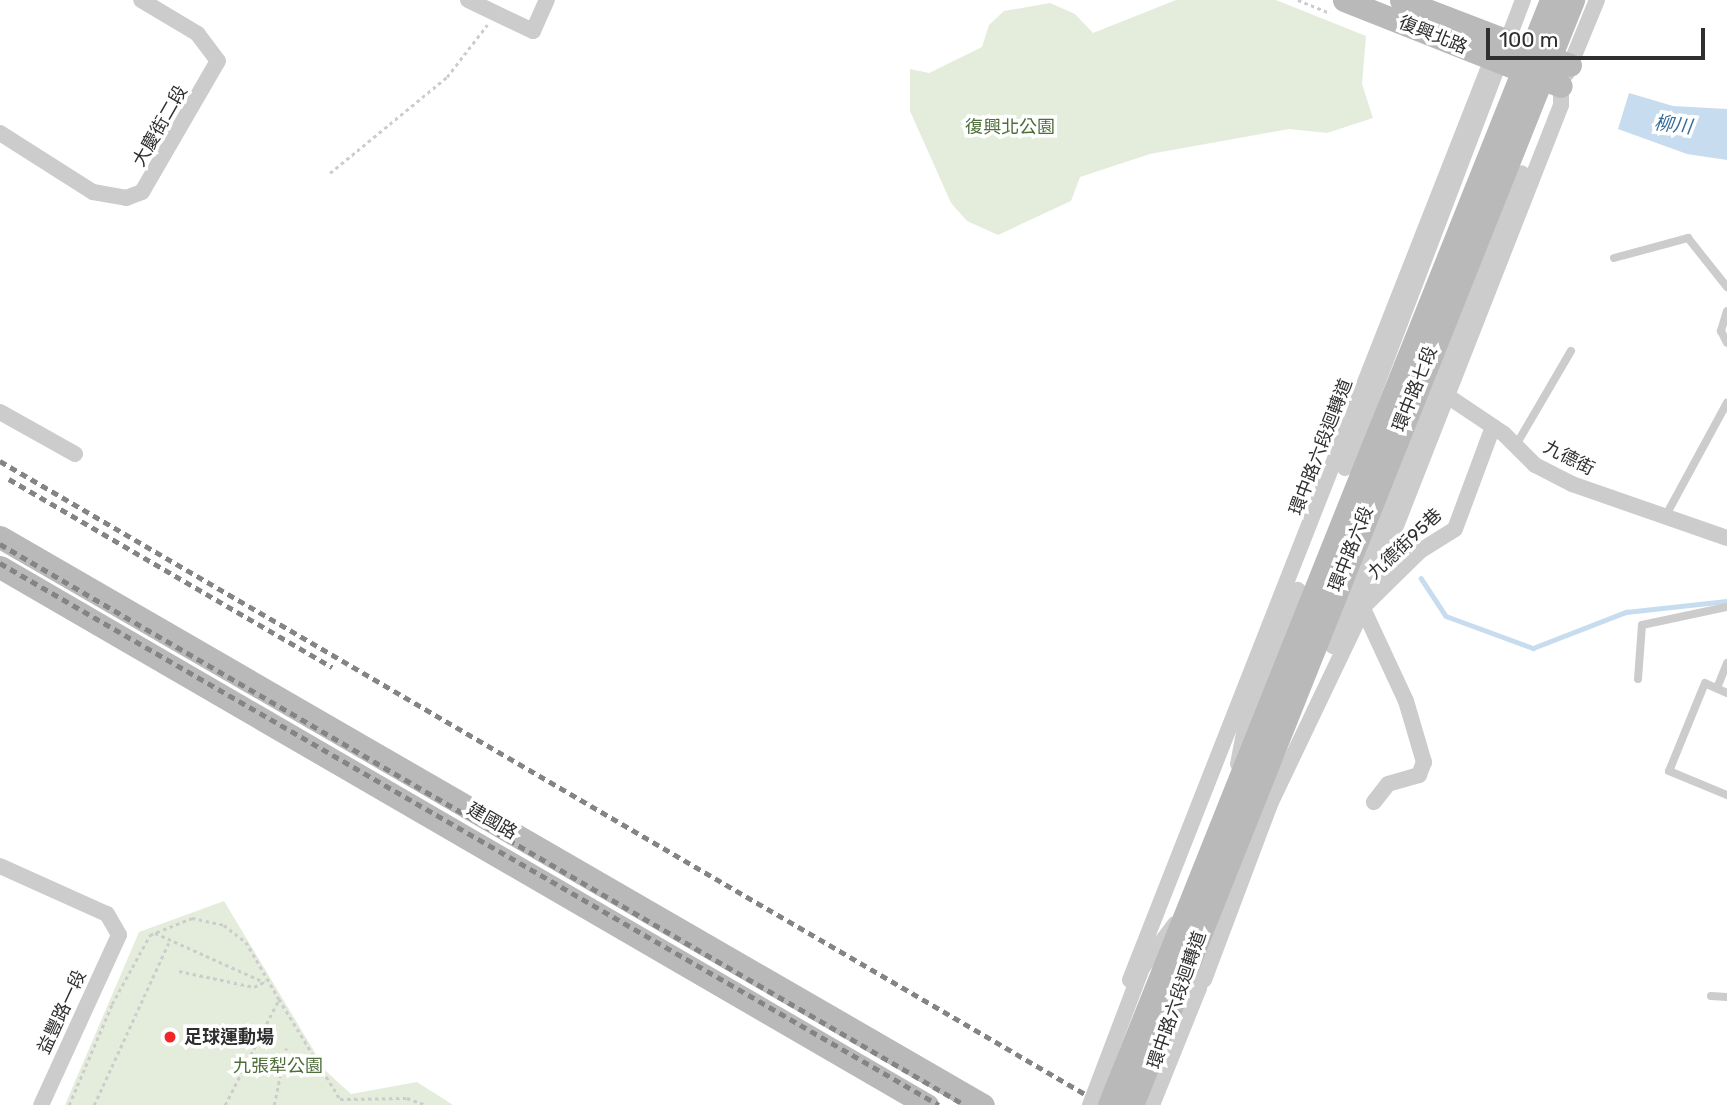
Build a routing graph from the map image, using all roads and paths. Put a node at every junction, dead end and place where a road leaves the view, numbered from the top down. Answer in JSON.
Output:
{"nodes":[{"id":1,"x":141,"y":0,"type":"edge"},
{"id":2,"x":468,"y":0,"type":"edge"},
{"id":3,"x":547,"y":0,"type":"edge"},
{"id":4,"x":1344,"y":0,"type":"edge"},
{"id":5,"x":1401,"y":0,"type":"edge"},
{"id":6,"x":1524,"y":0,"type":"edge"},
{"id":7,"x":1551,"y":0,"type":"edge"},
{"id":8,"x":1573,"y":0,"type":"edge"},
{"id":9,"x":1597,"y":0,"type":"edge"},
{"id":10,"x":496,"y":14,"type":"junction"},
{"id":11,"x":1503,"y":50,"type":"junction"},
{"id":12,"x":1566,"y":75,"type":"junction"},
{"id":13,"x":0,"y":133,"type":"edge"},
{"id":14,"x":330,"y":173,"type":"dead end"},
{"id":15,"x":1614,"y":258,"type":"dead end"},
{"id":16,"x":1727,"y":287,"type":"edge"},
{"id":17,"x":1727,"y":311,"type":"edge"},
{"id":18,"x":1727,"y":343,"type":"edge"},
{"id":19,"x":1571,"y":351,"type":"dead end"},
{"id":20,"x":1379,"y":364,"type":"junction"},
{"id":21,"x":1442,"y":392,"type":"junction"},
{"id":22,"x":1727,"y":403,"type":"edge"},
{"id":23,"x":0,"y":412,"type":"edge"},
{"id":24,"x":1493,"y":426,"type":"junction"},
{"id":25,"x":1515,"y":448,"type":"junction"},
{"id":26,"x":75,"y":454,"type":"dead end"},
{"id":27,"x":1665,"y":517,"type":"junction"},
{"id":28,"x":0,"y":537,"type":"edge"},
{"id":29,"x":1727,"y":538,"type":"edge"},
{"id":30,"x":0,"y":568,"type":"edge"},
{"id":31,"x":1300,"y":571,"type":"junction"},
{"id":32,"x":1358,"y":601,"type":"junction"},
{"id":33,"x":1727,"y":607,"type":"edge"},
{"id":34,"x":1727,"y":663,"type":"edge"},
{"id":35,"x":1258,"y":672,"type":"junction"},
{"id":36,"x":1637,"y":679,"type":"dead end"},
{"id":37,"x":1717,"y":688,"type":"junction"},
{"id":38,"x":1317,"y":693,"type":"junction"},
{"id":39,"x":1727,"y":693,"type":"edge"},
{"id":40,"x":1246,"y":782,"type":"junction"},
{"id":41,"x":1727,"y":794,"type":"edge"},
{"id":42,"x":1374,"y":802,"type":"dead end"},
{"id":43,"x":0,"y":866,"type":"edge"},
{"id":44,"x":1209,"y":914,"type":"junction"},
{"id":45,"x":1181,"y":917,"type":"junction"},
{"id":46,"x":155,"y":933,"type":"junction"},
{"id":47,"x":169,"y":942,"type":"junction"},
{"id":48,"x":179,"y":971,"type":"dead end"},
{"id":49,"x":264,"y":982,"type":"junction"},
{"id":50,"x":1711,"y":996,"type":"dead end"},
{"id":51,"x":1727,"y":997,"type":"edge"},
{"id":52,"x":279,"y":999,"type":"junction"},
{"id":53,"x":286,"y":1048,"type":"dead end"},
{"id":54,"x":62,"y":1101,"type":"dead end"},
{"id":55,"x":68,"y":1104,"type":"edge"},
{"id":56,"x":41,"y":1105,"type":"edge"},
{"id":57,"x":94,"y":1105,"type":"edge"},
{"id":58,"x":225,"y":1105,"type":"edge"},
{"id":59,"x":274,"y":1105,"type":"edge"},
{"id":60,"x":426,"y":1105,"type":"edge"},
{"id":61,"x":928,"y":1105,"type":"edge"},
{"id":62,"x":983,"y":1105,"type":"edge"},
{"id":63,"x":1090,"y":1105,"type":"edge"},
{"id":64,"x":1108,"y":1105,"type":"edge"},
{"id":65,"x":1132,"y":1105,"type":"edge"},
{"id":66,"x":1152,"y":1105,"type":"edge"}],
"edges":[{"from":1,"to":13,"type":"street","name":"大慶街二段"},
{"from":2,"to":10,"type":"street"},
{"from":3,"to":10,"type":"street"},
{"from":4,"to":11,"type":"street","name":"復興北路"},
{"from":5,"to":11,"type":"street","name":"復興北路"},
{"from":6,"to":11,"type":"street","name":"環中路六段"},
{"from":7,"to":40,"type":"street","name":"環中路六段","bridge":true},
{"from":8,"to":40,"type":"street","name":"環中路六段","bridge":true},
{"from":9,"to":12,"type":"street","name":"環中路七段"},
{"from":10,"to":14,"type":"path"},
{"from":11,"to":12,"type":"street","name":"復興北路"},
{"from":11,"to":20,"type":"street","name":"環中路六段"},
{"from":12,"to":21,"type":"street","name":"環中路七段"},
{"from":15,"to":16,"type":"lane"},
{"from":17,"to":18,"type":"lane"},
{"from":19,"to":25,"type":"lane"},
{"from":20,"to":21,"type":"street","name":"九德街"},
{"from":20,"to":31,"type":"street","name":"環中路六段"},
{"from":21,"to":24,"type":"street","name":"九德街"},
{"from":21,"to":32,"type":"street","name":"環中路七段"},
{"from":22,"to":27,"type":"lane"},
{"from":23,"to":26,"type":"street"},
{"from":24,"to":25,"type":"street","name":"九德街"},
{"from":24,"to":32,"type":"street","name":"九德街95巷"},
{"from":25,"to":27,"type":"street","name":"九德街"},
{"from":27,"to":29,"type":"street","name":"九德街"},
{"from":28,"to":62,"type":"street","name":"建國路"},
{"from":30,"to":61,"type":"street","name":"建國路"},
{"from":31,"to":32,"type":"street"},
{"from":31,"to":35,"type":"street","name":"環中路六段"},
{"from":32,"to":38,"type":"street","name":"環中路七段"},
{"from":32,"to":42,"type":"street"},
{"from":33,"to":36,"type":"lane"},
{"from":34,"to":37,"type":"lane"},
{"from":35,"to":38,"type":"street"},
{"from":35,"to":38,"type":"street","name":"環中路六段迴轉道"},
{"from":35,"to":40,"type":"street","name":"環中路六段"},
{"from":37,"to":39,"type":"lane"},
{"from":37,"to":41,"type":"lane"},
{"from":38,"to":40,"type":"street","name":"環中路七段"},
{"from":40,"to":44,"type":"street","name":"環中路六段","bridge":true},
{"from":40,"to":45,"type":"street","name":"環中路六段","bridge":true},
{"from":43,"to":56,"type":"street","name":"益豐路一段"},
{"from":44,"to":65,"type":"street","bridge":true},
{"from":44,"to":66,"type":"street","name":"環中路六段","bridge":true},
{"from":45,"to":63,"type":"street","name":"環中路六段","bridge":true},
{"from":45,"to":64,"type":"street","bridge":true},
{"from":46,"to":47,"type":"path"},
{"from":46,"to":49,"type":"path"},
{"from":46,"to":55,"type":"path"},
{"from":47,"to":49,"type":"path"},
{"from":47,"to":57,"type":"path"},
{"from":48,"to":49,"type":"path"},
{"from":49,"to":52,"type":"path"},
{"from":50,"to":51,"type":"lane"},
{"from":52,"to":58,"type":"path"},
{"from":52,"to":60,"type":"path"},
{"from":53,"to":59,"type":"path"},
{"from":54,"to":55,"type":"path"}]}
